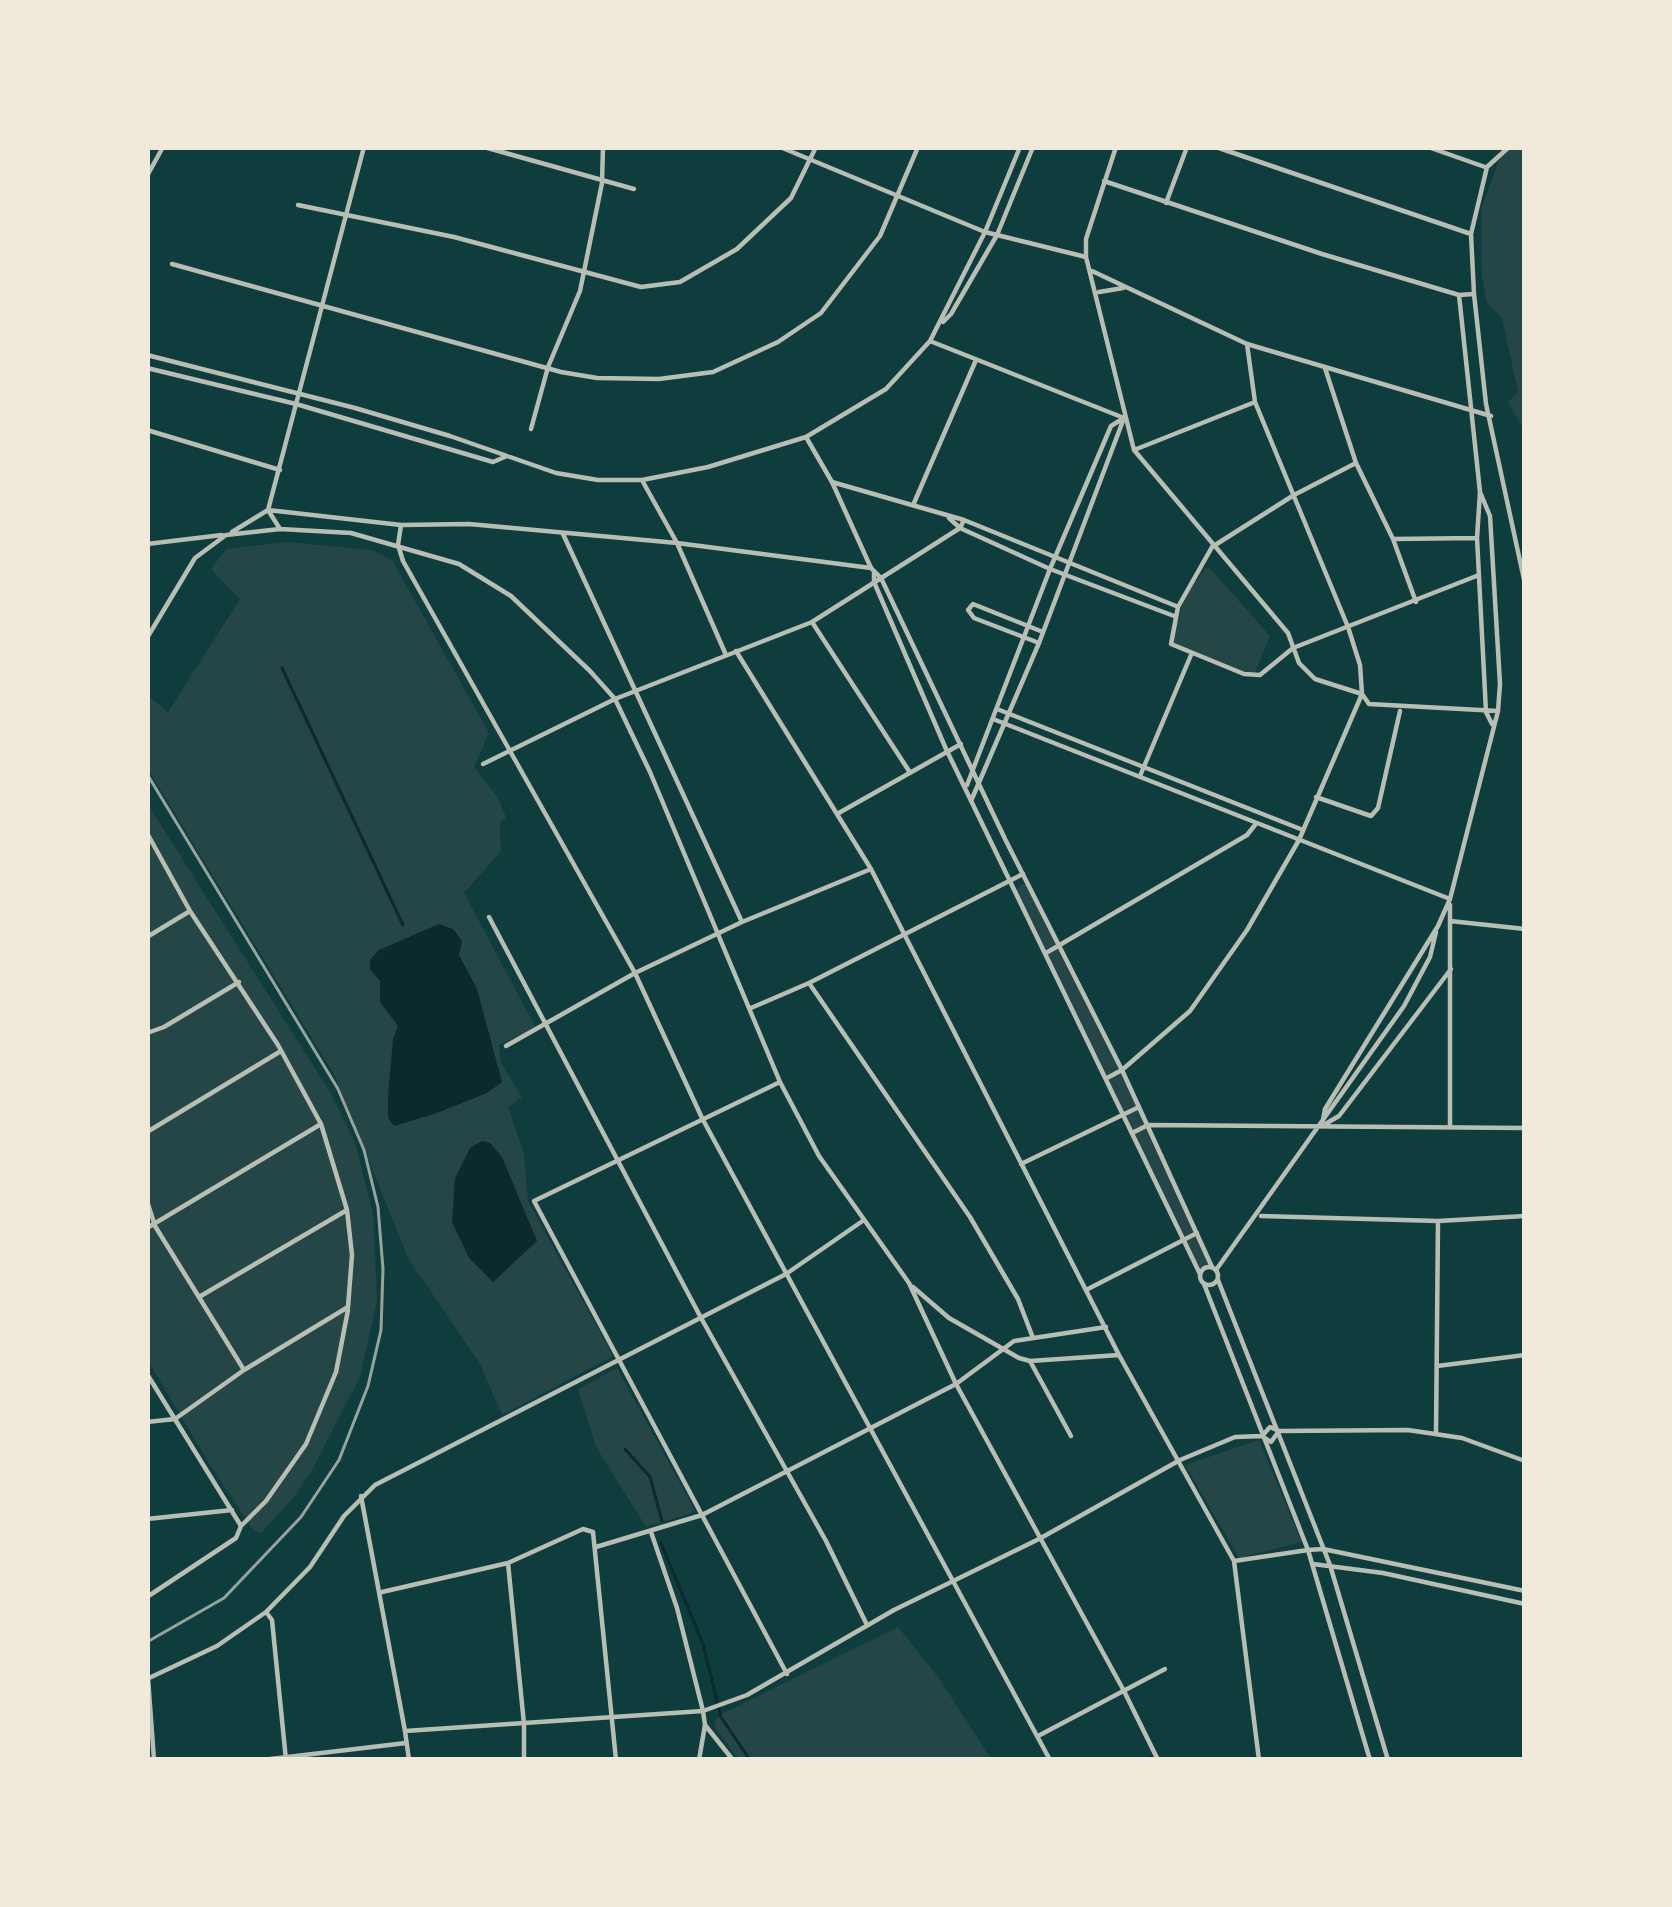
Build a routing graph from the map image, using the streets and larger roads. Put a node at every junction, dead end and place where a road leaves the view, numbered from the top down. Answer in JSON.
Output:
{"nodes":[{"id":1,"x":163,"y":147,"type":"edge"},
{"id":2,"x":364,"y":147,"type":"edge"},
{"id":3,"x":484,"y":147,"type":"edge"},
{"id":4,"x":603,"y":147,"type":"edge"},
{"id":5,"x":780,"y":147,"type":"edge"},
{"id":6,"x":816,"y":147,"type":"edge"},
{"id":7,"x":918,"y":147,"type":"edge"},
{"id":8,"x":1020,"y":147,"type":"edge"},
{"id":9,"x":1033,"y":147,"type":"edge"},
{"id":10,"x":1116,"y":147,"type":"edge"},
{"id":11,"x":1186,"y":147,"type":"edge"},
{"id":12,"x":1216,"y":147,"type":"edge"},
{"id":13,"x":1428,"y":147,"type":"edge"},
{"id":14,"x":1509,"y":147,"type":"edge"},
{"id":15,"x":512,"y":150,"type":"edge"},
{"id":16,"x":811,"y":159,"type":"junction"},
{"id":17,"x":1487,"y":167,"type":"junction"},
{"id":18,"x":147,"y":176,"type":"edge"},
{"id":19,"x":1104,"y":182,"type":"junction"},
{"id":20,"x":602,"y":183,"type":"junction"},
{"id":21,"x":634,"y":189,"type":"dead end"},
{"id":22,"x":899,"y":195,"type":"junction"},
{"id":23,"x":1166,"y":203,"type":"junction"},
{"id":24,"x":298,"y":206,"type":"dead end"},
{"id":25,"x":346,"y":214,"type":"junction"},
{"id":26,"x":985,"y":232,"type":"junction"},
{"id":27,"x":1471,"y":234,"type":"junction"},
{"id":28,"x":997,"y":235,"type":"junction"},
{"id":29,"x":1087,"y":257,"type":"junction"},
{"id":30,"x":970,"y":260,"type":"junction"},
{"id":31,"x":172,"y":264,"type":"dead end"},
{"id":32,"x":980,"y":265,"type":"junction"},
{"id":33,"x":1091,"y":271,"type":"junction"},
{"id":34,"x":584,"y":275,"type":"junction"},
{"id":35,"x":958,"y":285,"type":"junction"},
{"id":36,"x":1124,"y":288,"type":"junction"},
{"id":37,"x":966,"y":289,"type":"junction"},
{"id":38,"x":1097,"y":292,"type":"junction"},
{"id":39,"x":1474,"y":294,"type":"junction"},
{"id":40,"x":1459,"y":295,"type":"junction"},
{"id":41,"x":323,"y":305,"type":"junction"},
{"id":42,"x":938,"y":326,"type":"junction"},
{"id":43,"x":930,"y":341,"type":"junction"},
{"id":44,"x":1247,"y":344,"type":"junction"},
{"id":45,"x":147,"y":355,"type":"edge"},
{"id":46,"x":976,"y":360,"type":"junction"},
{"id":47,"x":183,"y":366,"type":"junction"},
{"id":48,"x":548,"y":367,"type":"junction"},
{"id":49,"x":147,"y":368,"type":"edge"},
{"id":50,"x":1325,"y":368,"type":"junction"},
{"id":51,"x":180,"y":376,"type":"junction"},
{"id":52,"x":300,"y":394,"type":"junction"},
{"id":53,"x":1256,"y":402,"type":"junction"},
{"id":54,"x":296,"y":404,"type":"junction"},
{"id":55,"x":1486,"y":404,"type":"junction"},
{"id":56,"x":355,"y":408,"type":"junction"},
{"id":57,"x":1472,"y":412,"type":"junction"},
{"id":58,"x":1491,"y":416,"type":"junction"},
{"id":59,"x":1124,"y":418,"type":"junction"},
{"id":60,"x":351,"y":420,"type":"junction"},
{"id":61,"x":531,"y":429,"type":"dead end"},
{"id":62,"x":147,"y":430,"type":"edge"},
{"id":63,"x":450,"y":436,"type":"junction"},
{"id":64,"x":806,"y":437,"type":"junction"},
{"id":65,"x":447,"y":448,"type":"junction"},
{"id":66,"x":1134,"y":450,"type":"junction"},
{"id":67,"x":507,"y":456,"type":"junction"},
{"id":68,"x":1356,"y":463,"type":"junction"},
{"id":69,"x":280,"y":470,"type":"junction"},
{"id":70,"x":642,"y":480,"type":"junction"},
{"id":71,"x":832,"y":482,"type":"junction"},
{"id":72,"x":1085,"y":490,"type":"junction"},
{"id":73,"x":1480,"y":492,"type":"junction"},
{"id":74,"x":1096,"y":495,"type":"junction"},
{"id":75,"x":1294,"y":495,"type":"junction"},
{"id":76,"x":914,"y":504,"type":"junction"},
{"id":77,"x":268,"y":510,"type":"junction"},
{"id":78,"x":949,"y":518,"type":"junction"},
{"id":79,"x":964,"y":520,"type":"junction"},
{"id":80,"x":401,"y":525,"type":"junction"},
{"id":81,"x":959,"y":528,"type":"junction"},
{"id":82,"x":280,"y":529,"type":"junction"},
{"id":83,"x":563,"y":534,"type":"junction"},
{"id":84,"x":226,"y":535,"type":"junction"},
{"id":85,"x":1477,"y":538,"type":"junction"},
{"id":86,"x":1393,"y":539,"type":"junction"},
{"id":87,"x":677,"y":542,"type":"junction"},
{"id":88,"x":147,"y":544,"type":"edge"},
{"id":89,"x":398,"y":545,"type":"junction"},
{"id":90,"x":1212,"y":547,"type":"junction"},
{"id":91,"x":1054,"y":559,"type":"junction"},
{"id":92,"x":1068,"y":564,"type":"junction"},
{"id":93,"x":1050,"y":569,"type":"junction"},
{"id":94,"x":872,"y":570,"type":"junction"},
{"id":95,"x":1064,"y":574,"type":"junction"},
{"id":96,"x":1479,"y":575,"type":"junction"},
{"id":97,"x":878,"y":580,"type":"junction"},
{"id":98,"x":1525,"y":584,"type":"edge"},
{"id":99,"x":1122,"y":586,"type":"junction"},
{"id":100,"x":1118,"y":596,"type":"junction"},
{"id":101,"x":1416,"y":602,"type":"junction"},
{"id":102,"x":1178,"y":607,"type":"junction"},
{"id":103,"x":1174,"y":616,"type":"junction"},
{"id":104,"x":812,"y":622,"type":"junction"},
{"id":105,"x":1028,"y":626,"type":"junction"},
{"id":106,"x":1348,"y":627,"type":"junction"},
{"id":107,"x":1042,"y":632,"type":"junction"},
{"id":108,"x":1024,"y":637,"type":"junction"},
{"id":109,"x":147,"y":638,"type":"edge"},
{"id":110,"x":1039,"y":643,"type":"junction"},
{"id":111,"x":1292,"y":648,"type":"junction"},
{"id":112,"x":736,"y":651,"type":"junction"},
{"id":113,"x":726,"y":655,"type":"junction"},
{"id":114,"x":1191,"y":655,"type":"junction"},
{"id":115,"x":637,"y":691,"type":"junction"},
{"id":116,"x":1362,"y":694,"type":"junction"},
{"id":117,"x":615,"y":699,"type":"junction"},
{"id":118,"x":997,"y":709,"type":"junction"},
{"id":119,"x":1401,"y":709,"type":"junction"},
{"id":120,"x":946,"y":712,"type":"junction"},
{"id":121,"x":1486,"y":712,"type":"junction"},
{"id":122,"x":1498,"y":712,"type":"junction"},
{"id":123,"x":1009,"y":713,"type":"junction"},
{"id":124,"x":934,"y":716,"type":"junction"},
{"id":125,"x":993,"y":718,"type":"junction"},
{"id":126,"x":1005,"y":724,"type":"junction"},
{"id":127,"x":1492,"y":724,"type":"junction"},
{"id":128,"x":1041,"y":726,"type":"junction"},
{"id":129,"x":1038,"y":737,"type":"junction"},
{"id":130,"x":1073,"y":739,"type":"junction"},
{"id":131,"x":961,"y":744,"type":"junction"},
{"id":132,"x":946,"y":749,"type":"junction"},
{"id":133,"x":1070,"y":749,"type":"junction"},
{"id":134,"x":509,"y":754,"type":"junction"},
{"id":135,"x":1109,"y":754,"type":"junction"},
{"id":136,"x":483,"y":764,"type":"dead end"},
{"id":137,"x":1106,"y":764,"type":"junction"},
{"id":138,"x":1143,"y":767,"type":"junction"},
{"id":139,"x":909,"y":771,"type":"junction"},
{"id":140,"x":973,"y":772,"type":"junction"},
{"id":141,"x":1139,"y":777,"type":"junction"},
{"id":142,"x":980,"y":784,"type":"junction"},
{"id":143,"x":1187,"y":785,"type":"junction"},
{"id":144,"x":965,"y":788,"type":"junction"},
{"id":145,"x":1184,"y":794,"type":"junction"},
{"id":146,"x":1221,"y":797,"type":"junction"},
{"id":147,"x":1316,"y":797,"type":"junction"},
{"id":148,"x":971,"y":801,"type":"junction"},
{"id":149,"x":1217,"y":806,"type":"junction"},
{"id":150,"x":1260,"y":813,"type":"junction"},
{"id":151,"x":837,"y":814,"type":"junction"},
{"id":152,"x":1256,"y":823,"type":"junction"},
{"id":153,"x":1303,"y":830,"type":"junction"},
{"id":154,"x":148,"y":839,"type":"edge"},
{"id":155,"x":1299,"y":840,"type":"junction"},
{"id":156,"x":1006,"y":841,"type":"junction"},
{"id":157,"x":994,"y":847,"type":"junction"},
{"id":158,"x":871,"y":869,"type":"junction"},
{"id":159,"x":1023,"y":874,"type":"junction"},
{"id":160,"x":1011,"y":880,"type":"junction"},
{"id":161,"x":1450,"y":899,"type":"junction"},
{"id":162,"x":190,"y":911,"type":"junction"},
{"id":163,"x":1043,"y":915,"type":"junction"},
{"id":164,"x":489,"y":917,"type":"dead end"},
{"id":165,"x":1030,"y":921,"type":"junction"},
{"id":166,"x":1450,"y":921,"type":"junction"},
{"id":167,"x":742,"y":922,"type":"junction"},
{"id":168,"x":1438,"y":926,"type":"junction"},
{"id":169,"x":1525,"y":929,"type":"edge"},
{"id":170,"x":717,"y":934,"type":"junction"},
{"id":171,"x":903,"y":934,"type":"junction"},
{"id":172,"x":147,"y":937,"type":"edge"},
{"id":173,"x":1059,"y":946,"type":"junction"},
{"id":174,"x":1046,"y":953,"type":"junction"},
{"id":175,"x":1451,"y":969,"type":"junction"},
{"id":176,"x":635,"y":973,"type":"junction"},
{"id":177,"x":1076,"y":980,"type":"junction"},
{"id":178,"x":239,"y":982,"type":"junction"},
{"id":179,"x":809,"y":983,"type":"junction"},
{"id":180,"x":1063,"y":987,"type":"junction"},
{"id":181,"x":1404,"y":1006,"type":"junction"},
{"id":182,"x":751,"y":1008,"type":"junction"},
{"id":183,"x":1090,"y":1008,"type":"junction"},
{"id":184,"x":1077,"y":1015,"type":"junction"},
{"id":185,"x":545,"y":1027,"type":"junction"},
{"id":186,"x":147,"y":1033,"type":"edge"},
{"id":187,"x":1105,"y":1037,"type":"junction"},
{"id":188,"x":1397,"y":1037,"type":"junction"},
{"id":189,"x":1091,"y":1044,"type":"junction"},
{"id":190,"x":506,"y":1046,"type":"dead end"},
{"id":191,"x":281,"y":1051,"type":"junction"},
{"id":192,"x":1122,"y":1070,"type":"junction"},
{"id":193,"x":1107,"y":1078,"type":"junction"},
{"id":194,"x":780,"y":1082,"type":"junction"},
{"id":195,"x":1139,"y":1107,"type":"junction"},
{"id":196,"x":1126,"y":1114,"type":"junction"},
{"id":197,"x":702,"y":1118,"type":"junction"},
{"id":198,"x":321,"y":1124,"type":"junction"},
{"id":199,"x":1148,"y":1125,"type":"junction"},
{"id":200,"x":1450,"y":1125,"type":"junction"},
{"id":201,"x":1322,"y":1126,"type":"junction"},
{"id":202,"x":1525,"y":1128,"type":"edge"},
{"id":203,"x":147,"y":1132,"type":"edge"},
{"id":204,"x":1134,"y":1132,"type":"junction"},
{"id":205,"x":1163,"y":1156,"type":"junction"},
{"id":206,"x":617,"y":1161,"type":"junction"},
{"id":207,"x":1150,"y":1163,"type":"junction"},
{"id":208,"x":1021,"y":1164,"type":"junction"},
{"id":209,"x":1176,"y":1185,"type":"junction"},
{"id":210,"x":1163,"y":1191,"type":"junction"},
{"id":211,"x":147,"y":1201,"type":"edge"},
{"id":212,"x":347,"y":1210,"type":"junction"},
{"id":213,"x":1190,"y":1214,"type":"junction"},
{"id":214,"x":1257,"y":1216,"type":"junction"},
{"id":215,"x":1525,"y":1216,"type":"edge"},
{"id":216,"x":864,"y":1220,"type":"junction"},
{"id":217,"x":1177,"y":1220,"type":"junction"},
{"id":218,"x":1438,"y":1221,"type":"junction"},
{"id":219,"x":151,"y":1227,"type":"edge"},
{"id":220,"x":1197,"y":1233,"type":"junction"},
{"id":221,"x":1184,"y":1239,"type":"junction"},
{"id":222,"x":1214,"y":1268,"type":"junction"},
{"id":223,"x":786,"y":1274,"type":"junction"},
{"id":224,"x":1200,"y":1274,"type":"junction"},
{"id":225,"x":1218,"y":1280,"type":"junction"},
{"id":226,"x":909,"y":1283,"type":"junction"},
{"id":227,"x":1204,"y":1285,"type":"junction"},
{"id":228,"x":1088,"y":1289,"type":"junction"},
{"id":229,"x":200,"y":1297,"type":"junction"},
{"id":230,"x":348,"y":1307,"type":"junction"},
{"id":231,"x":1229,"y":1310,"type":"junction"},
{"id":232,"x":1216,"y":1315,"type":"junction"},
{"id":233,"x":700,"y":1316,"type":"junction"},
{"id":234,"x":1106,"y":1327,"type":"junction"},
{"id":235,"x":1237,"y":1328,"type":"junction"},
{"id":236,"x":1223,"y":1333,"type":"junction"},
{"id":237,"x":1033,"y":1338,"type":"junction"},
{"id":238,"x":1004,"y":1350,"type":"junction"},
{"id":239,"x":1120,"y":1354,"type":"junction"},
{"id":240,"x":1525,"y":1355,"type":"edge"},
{"id":241,"x":619,"y":1358,"type":"junction"},
{"id":242,"x":1030,"y":1361,"type":"junction"},
{"id":243,"x":1437,"y":1366,"type":"junction"},
{"id":244,"x":244,"y":1370,"type":"junction"},
{"id":245,"x":147,"y":1374,"type":"edge"},
{"id":246,"x":956,"y":1384,"type":"junction"},
{"id":247,"x":1264,"y":1396,"type":"junction"},
{"id":248,"x":1250,"y":1402,"type":"junction"},
{"id":249,"x":175,"y":1419,"type":"junction"},
{"id":250,"x":147,"y":1422,"type":"edge"},
{"id":251,"x":1279,"y":1431,"type":"junction"},
{"id":252,"x":871,"y":1432,"type":"junction"},
{"id":253,"x":1436,"y":1434,"type":"junction"},
{"id":254,"x":1071,"y":1436,"type":"dead end"},
{"id":255,"x":1262,"y":1436,"type":"junction"},
{"id":256,"x":1180,"y":1460,"type":"junction"},
{"id":257,"x":1525,"y":1461,"type":"edge"},
{"id":258,"x":788,"y":1472,"type":"junction"},
{"id":259,"x":1295,"y":1473,"type":"junction"},
{"id":260,"x":1280,"y":1479,"type":"junction"},
{"id":261,"x":361,"y":1496,"type":"junction"},
{"id":262,"x":1307,"y":1507,"type":"junction"},
{"id":263,"x":232,"y":1510,"type":"junction"},
{"id":264,"x":1293,"y":1512,"type":"junction"},
{"id":265,"x":703,"y":1515,"type":"junction"},
{"id":266,"x":147,"y":1519,"type":"edge"},
{"id":267,"x":241,"y":1526,"type":"junction"},
{"id":268,"x":651,"y":1532,"type":"junction"},
{"id":269,"x":1039,"y":1539,"type":"junction"},
{"id":270,"x":596,"y":1547,"type":"junction"},
{"id":271,"x":1323,"y":1549,"type":"junction"},
{"id":272,"x":1308,"y":1550,"type":"junction"},
{"id":273,"x":1234,"y":1561,"type":"junction"},
{"id":274,"x":508,"y":1563,"type":"junction"},
{"id":275,"x":1386,"y":1563,"type":"junction"},
{"id":276,"x":1313,"y":1564,"type":"junction"},
{"id":277,"x":1330,"y":1565,"type":"junction"},
{"id":278,"x":1418,"y":1570,"type":"junction"},
{"id":279,"x":1384,"y":1573,"type":"junction"},
{"id":280,"x":1454,"y":1577,"type":"junction"},
{"id":281,"x":954,"y":1579,"type":"junction"},
{"id":282,"x":1416,"y":1580,"type":"junction"},
{"id":283,"x":1485,"y":1582,"type":"junction"},
{"id":284,"x":1500,"y":1586,"type":"junction"},
{"id":285,"x":1452,"y":1587,"type":"junction"},
{"id":286,"x":1521,"y":1590,"type":"edge"},
{"id":287,"x":382,"y":1592,"type":"junction"},
{"id":288,"x":1482,"y":1593,"type":"junction"},
{"id":289,"x":147,"y":1597,"type":"edge"},
{"id":290,"x":1498,"y":1597,"type":"junction"},
{"id":291,"x":1340,"y":1601,"type":"junction"},
{"id":292,"x":1515,"y":1601,"type":"junction"},
{"id":293,"x":1525,"y":1604,"type":"edge"},
{"id":294,"x":1324,"y":1605,"type":"junction"},
{"id":295,"x":266,"y":1612,"type":"junction"},
{"id":296,"x":867,"y":1625,"type":"junction"},
{"id":297,"x":1352,"y":1639,"type":"junction"},
{"id":298,"x":1336,"y":1643,"type":"junction"},
{"id":299,"x":1166,"y":1669,"type":"dead end"},
{"id":300,"x":787,"y":1674,"type":"junction"},
{"id":301,"x":148,"y":1679,"type":"edge"},
{"id":302,"x":1366,"y":1685,"type":"junction"},
{"id":303,"x":1350,"y":1690,"type":"junction"},
{"id":304,"x":1124,"y":1691,"type":"junction"},
{"id":305,"x":703,"y":1711,"type":"junction"},
{"id":306,"x":611,"y":1719,"type":"junction"},
{"id":307,"x":524,"y":1724,"type":"junction"},
{"id":308,"x":705,"y":1725,"type":"junction"},
{"id":309,"x":1378,"y":1725,"type":"junction"},
{"id":310,"x":1362,"y":1730,"type":"junction"},
{"id":311,"x":405,"y":1731,"type":"junction"},
{"id":312,"x":1038,"y":1736,"type":"junction"},
{"id":313,"x":406,"y":1743,"type":"junction"},
{"id":314,"x":285,"y":1758,"type":"edge"},
{"id":315,"x":154,"y":1760,"type":"edge"},
{"id":316,"x":262,"y":1760,"type":"edge"},
{"id":317,"x":409,"y":1760,"type":"edge"},
{"id":318,"x":524,"y":1760,"type":"edge"},
{"id":319,"x":616,"y":1760,"type":"edge"},
{"id":320,"x":699,"y":1760,"type":"edge"},
{"id":321,"x":733,"y":1760,"type":"edge"},
{"id":322,"x":1050,"y":1760,"type":"edge"},
{"id":323,"x":1158,"y":1760,"type":"edge"},
{"id":324,"x":1259,"y":1760,"type":"edge"},
{"id":325,"x":1370,"y":1760,"type":"edge"},
{"id":326,"x":1388,"y":1760,"type":"edge"}],
"edges":[{"from":1,"to":18,"type":"street"},
{"from":2,"to":25,"type":"street"},
{"from":3,"to":15,"type":"street"},
{"from":4,"to":20,"type":"street"},
{"from":5,"to":16,"type":"street"},
{"from":6,"to":16,"type":"street"},
{"from":7,"to":22,"type":"street"},
{"from":8,"to":26,"type":"street"},
{"from":9,"to":28,"type":"street"},
{"from":10,"to":19,"type":"street"},
{"from":11,"to":23,"type":"street"},
{"from":12,"to":27,"type":"street"},
{"from":13,"to":17,"type":"street"},
{"from":14,"to":17,"type":"street"},
{"from":15,"to":20,"type":"street"},
{"from":16,"to":22,"type":"street"},
{"from":16,"to":34,"type":"street"},
{"from":17,"to":27,"type":"street"},
{"from":19,"to":23,"type":"street"},
{"from":19,"to":29,"type":"street"},
{"from":20,"to":21,"type":"street"},
{"from":20,"to":34,"type":"street"},
{"from":22,"to":26,"type":"street"},
{"from":22,"to":48,"type":"street"},
{"from":23,"to":40,"type":"street"},
{"from":24,"to":25,"type":"street"},
{"from":25,"to":34,"type":"street"},
{"from":25,"to":41,"type":"street"},
{"from":26,"to":28,"type":"street"},
{"from":26,"to":30,"type":"street"},
{"from":27,"to":39,"type":"street"},
{"from":28,"to":29,"type":"street"},
{"from":28,"to":32,"type":"street"},
{"from":29,"to":33,"type":"street"},
{"from":30,"to":32,"type":"street"},
{"from":30,"to":35,"type":"street"},
{"from":31,"to":41,"type":"street"},
{"from":32,"to":37,"type":"street"},
{"from":33,"to":36,"type":"street"},
{"from":33,"to":38,"type":"street"},
{"from":34,"to":48,"type":"street"},
{"from":35,"to":37,"type":"street"},
{"from":35,"to":42,"type":"street"},
{"from":36,"to":38,"type":"street"},
{"from":36,"to":44,"type":"street"},
{"from":37,"to":42,"type":"street"},
{"from":38,"to":59,"type":"street"},
{"from":39,"to":40,"type":"street"},
{"from":39,"to":55,"type":"street"},
{"from":40,"to":57,"type":"street"},
{"from":41,"to":48,"type":"street"},
{"from":41,"to":52,"type":"street"},
{"from":42,"to":43,"type":"street"},
{"from":43,"to":46,"type":"street"},
{"from":43,"to":64,"type":"street"},
{"from":44,"to":50,"type":"street"},
{"from":44,"to":53,"type":"street"},
{"from":45,"to":47,"type":"street"},
{"from":46,"to":59,"type":"street"},
{"from":46,"to":76,"type":"street"},
{"from":47,"to":51,"type":"street"},
{"from":47,"to":52,"type":"street"},
{"from":48,"to":61,"type":"street"},
{"from":49,"to":51,"type":"street"},
{"from":50,"to":57,"type":"street"},
{"from":50,"to":68,"type":"street"},
{"from":51,"to":54,"type":"street"},
{"from":52,"to":54,"type":"street"},
{"from":52,"to":56,"type":"street"},
{"from":53,"to":66,"type":"street"},
{"from":53,"to":75,"type":"street"},
{"from":54,"to":60,"type":"street"},
{"from":54,"to":69,"type":"street"},
{"from":55,"to":57,"type":"street"},
{"from":55,"to":58,"type":"street"},
{"from":56,"to":60,"type":"street"},
{"from":56,"to":63,"type":"street"},
{"from":57,"to":58,"type":"street"},
{"from":57,"to":73,"type":"street"},
{"from":58,"to":98,"type":"street"},
{"from":59,"to":66,"type":"street"},
{"from":59,"to":72,"type":"street"},
{"from":59,"to":74,"type":"street"},
{"from":60,"to":65,"type":"street"},
{"from":62,"to":69,"type":"street"},
{"from":63,"to":65,"type":"street"},
{"from":63,"to":67,"type":"street"},
{"from":64,"to":70,"type":"street"},
{"from":64,"to":71,"type":"street"},
{"from":65,"to":67,"type":"street"},
{"from":66,"to":90,"type":"street"},
{"from":67,"to":70,"type":"street"},
{"from":68,"to":75,"type":"street"},
{"from":68,"to":86,"type":"street"},
{"from":69,"to":77,"type":"street"},
{"from":70,"to":87,"type":"street"},
{"from":71,"to":76,"type":"street"},
{"from":71,"to":94,"type":"street"},
{"from":72,"to":74,"type":"street"},
{"from":72,"to":91,"type":"street"},
{"from":73,"to":85,"type":"street"},
{"from":73,"to":122,"type":"street"},
{"from":74,"to":92,"type":"street"},
{"from":75,"to":90,"type":"street"},
{"from":75,"to":106,"type":"street"},
{"from":76,"to":78,"type":"street"},
{"from":77,"to":80,"type":"street"},
{"from":77,"to":82,"type":"street"},
{"from":77,"to":84,"type":"street"},
{"from":78,"to":79,"type":"street"},
{"from":78,"to":81,"type":"street"},
{"from":79,"to":81,"type":"street"},
{"from":79,"to":91,"type":"street"},
{"from":80,"to":83,"type":"street"},
{"from":80,"to":89,"type":"street"},
{"from":81,"to":93,"type":"street"},
{"from":81,"to":97,"type":"street"},
{"from":82,"to":84,"type":"street"},
{"from":82,"to":89,"type":"street"},
{"from":83,"to":87,"type":"street"},
{"from":83,"to":115,"type":"street"},
{"from":84,"to":88,"type":"street"},
{"from":84,"to":109,"type":"street"},
{"from":85,"to":86,"type":"street"},
{"from":85,"to":96,"type":"street"},
{"from":86,"to":101,"type":"street"},
{"from":87,"to":94,"type":"street"},
{"from":87,"to":113,"type":"street"},
{"from":89,"to":117,"type":"street"},
{"from":89,"to":134,"type":"street"},
{"from":90,"to":102,"type":"street"},
{"from":90,"to":111,"type":"street"},
{"from":91,"to":92,"type":"street"},
{"from":91,"to":93,"type":"street"},
{"from":92,"to":95,"type":"street"},
{"from":92,"to":99,"type":"street"},
{"from":93,"to":95,"type":"street"},
{"from":93,"to":105,"type":"street"},
{"from":94,"to":97,"type":"street"},
{"from":95,"to":100,"type":"street"},
{"from":95,"to":107,"type":"street"},
{"from":96,"to":101,"type":"street"},
{"from":96,"to":121,"type":"street"},
{"from":97,"to":104,"type":"street"},
{"from":97,"to":120,"type":"street"},
{"from":97,"to":124,"type":"street"},
{"from":99,"to":100,"type":"street"},
{"from":99,"to":102,"type":"street"},
{"from":100,"to":103,"type":"street"},
{"from":101,"to":106,"type":"street"},
{"from":102,"to":103,"type":"street"},
{"from":103,"to":114,"type":"street"},
{"from":104,"to":112,"type":"street"},
{"from":104,"to":139,"type":"street"},
{"from":105,"to":107,"type":"street"},
{"from":105,"to":108,"type":"street"},
{"from":105,"to":108,"type":"street"},
{"from":106,"to":111,"type":"street"},
{"from":106,"to":116,"type":"street"},
{"from":107,"to":110,"type":"street"},
{"from":108,"to":110,"type":"street"},
{"from":108,"to":118,"type":"street"},
{"from":110,"to":123,"type":"street"},
{"from":111,"to":114,"type":"street"},
{"from":111,"to":116,"type":"street"},
{"from":112,"to":113,"type":"street"},
{"from":112,"to":151,"type":"street"},
{"from":113,"to":115,"type":"street"},
{"from":114,"to":138,"type":"street"},
{"from":115,"to":117,"type":"street"},
{"from":115,"to":167,"type":"street"},
{"from":116,"to":119,"type":"street"},
{"from":116,"to":147,"type":"street"},
{"from":117,"to":134,"type":"street"},
{"from":117,"to":170,"type":"street"},
{"from":118,"to":123,"type":"street"},
{"from":118,"to":125,"type":"street"},
{"from":119,"to":121,"type":"street"},
{"from":119,"to":147,"type":"street"},
{"from":120,"to":124,"type":"street"},
{"from":120,"to":131,"type":"street"},
{"from":121,"to":122,"type":"street"},
{"from":121,"to":127,"type":"street"},
{"from":122,"to":127,"type":"street"},
{"from":123,"to":126,"type":"street"},
{"from":123,"to":128,"type":"street"},
{"from":124,"to":132,"type":"street"},
{"from":125,"to":126,"type":"street"},
{"from":125,"to":140,"type":"street"},
{"from":126,"to":129,"type":"street"},
{"from":126,"to":142,"type":"street"},
{"from":127,"to":161,"type":"street"},
{"from":128,"to":129,"type":"street"},
{"from":128,"to":130,"type":"street"},
{"from":129,"to":133,"type":"street"},
{"from":130,"to":133,"type":"street"},
{"from":130,"to":135,"type":"street"},
{"from":131,"to":132,"type":"street"},
{"from":131,"to":140,"type":"street"},
{"from":132,"to":139,"type":"street"},
{"from":132,"to":144,"type":"street"},
{"from":133,"to":137,"type":"street"},
{"from":134,"to":136,"type":"street"},
{"from":134,"to":176,"type":"street"},
{"from":135,"to":137,"type":"street"},
{"from":135,"to":138,"type":"street"},
{"from":137,"to":141,"type":"street"},
{"from":138,"to":141,"type":"street"},
{"from":138,"to":143,"type":"street"},
{"from":139,"to":151,"type":"street"},
{"from":140,"to":142,"type":"street"},
{"from":140,"to":144,"type":"street"},
{"from":141,"to":145,"type":"street"},
{"from":142,"to":148,"type":"street"},
{"from":142,"to":156,"type":"street"},
{"from":143,"to":145,"type":"street"},
{"from":143,"to":146,"type":"street"},
{"from":144,"to":148,"type":"street"},
{"from":145,"to":149,"type":"street"},
{"from":146,"to":149,"type":"street"},
{"from":146,"to":150,"type":"street"},
{"from":147,"to":153,"type":"street"},
{"from":148,"to":157,"type":"street"},
{"from":149,"to":152,"type":"street"},
{"from":150,"to":152,"type":"street"},
{"from":150,"to":153,"type":"street"},
{"from":151,"to":158,"type":"street"},
{"from":152,"to":155,"type":"street"},
{"from":152,"to":173,"type":"street"},
{"from":153,"to":155,"type":"street"},
{"from":154,"to":162,"type":"street"},
{"from":155,"to":161,"type":"street"},
{"from":155,"to":192,"type":"street"},
{"from":156,"to":157,"type":"street"},
{"from":156,"to":159,"type":"street"},
{"from":157,"to":160,"type":"street"},
{"from":158,"to":167,"type":"street"},
{"from":158,"to":171,"type":"street"},
{"from":159,"to":160,"type":"street"},
{"from":159,"to":163,"type":"street"},
{"from":160,"to":165,"type":"street"},
{"from":160,"to":171,"type":"street"},
{"from":161,"to":166,"type":"street"},
{"from":161,"to":168,"type":"street"},
{"from":162,"to":172,"type":"street"},
{"from":162,"to":178,"type":"street"},
{"from":163,"to":165,"type":"street"},
{"from":163,"to":173,"type":"street"},
{"from":164,"to":185,"type":"street"},
{"from":165,"to":174,"type":"street"},
{"from":166,"to":169,"type":"street"},
{"from":166,"to":175,"type":"street"},
{"from":167,"to":170,"type":"street"},
{"from":168,"to":181,"type":"street"},
{"from":168,"to":201,"type":"street"},
{"from":170,"to":176,"type":"street"},
{"from":170,"to":182,"type":"street"},
{"from":171,"to":179,"type":"street"},
{"from":171,"to":208,"type":"street"},
{"from":173,"to":174,"type":"street"},
{"from":173,"to":177,"type":"street"},
{"from":174,"to":180,"type":"street"},
{"from":175,"to":188,"type":"street"},
{"from":175,"to":200,"type":"street"},
{"from":176,"to":185,"type":"street"},
{"from":176,"to":197,"type":"street"},
{"from":177,"to":180,"type":"street"},
{"from":177,"to":183,"type":"street"},
{"from":178,"to":186,"type":"street"},
{"from":178,"to":191,"type":"street"},
{"from":179,"to":182,"type":"street"},
{"from":179,"to":237,"type":"street"},
{"from":180,"to":184,"type":"street"},
{"from":181,"to":188,"type":"street"},
{"from":181,"to":201,"type":"street"},
{"from":182,"to":194,"type":"street"},
{"from":183,"to":184,"type":"street"},
{"from":183,"to":187,"type":"street"},
{"from":184,"to":189,"type":"street"},
{"from":185,"to":190,"type":"street"},
{"from":185,"to":206,"type":"street"},
{"from":187,"to":189,"type":"street"},
{"from":187,"to":192,"type":"street"},
{"from":188,"to":201,"type":"street"},
{"from":189,"to":193,"type":"street"},
{"from":191,"to":198,"type":"street"},
{"from":191,"to":203,"type":"street"},
{"from":192,"to":193,"type":"street"},
{"from":192,"to":195,"type":"street"},
{"from":193,"to":196,"type":"street"},
{"from":194,"to":197,"type":"street"},
{"from":194,"to":216,"type":"street"},
{"from":195,"to":196,"type":"street"},
{"from":195,"to":199,"type":"street"},
{"from":196,"to":204,"type":"street"},
{"from":196,"to":208,"type":"street"},
{"from":197,"to":206,"type":"street"},
{"from":197,"to":223,"type":"street"},
{"from":198,"to":212,"type":"street"},
{"from":198,"to":219,"type":"street"},
{"from":199,"to":201,"type":"street"},
{"from":199,"to":204,"type":"street"},
{"from":199,"to":205,"type":"street"},
{"from":200,"to":201,"type":"street"},
{"from":200,"to":202,"type":"street"},
{"from":201,"to":214,"type":"street"},
{"from":204,"to":207,"type":"street"},
{"from":205,"to":207,"type":"street"},
{"from":205,"to":209,"type":"street"},
{"from":206,"to":233,"type":"street"},
{"from":206,"to":241,"type":"street"},
{"from":207,"to":210,"type":"street"},
{"from":208,"to":228,"type":"street"},
{"from":209,"to":210,"type":"street"},
{"from":209,"to":213,"type":"street"},
{"from":210,"to":217,"type":"street"},
{"from":211,"to":219,"type":"street"},
{"from":212,"to":229,"type":"street"},
{"from":212,"to":230,"type":"street"},
{"from":213,"to":217,"type":"street"},
{"from":213,"to":220,"type":"street"},
{"from":214,"to":218,"type":"street"},
{"from":214,"to":222,"type":"street"},
{"from":215,"to":218,"type":"street"},
{"from":216,"to":223,"type":"street"},
{"from":216,"to":226,"type":"street"},
{"from":217,"to":221,"type":"street"},
{"from":218,"to":243,"type":"street"},
{"from":219,"to":229,"type":"street"},
{"from":220,"to":221,"type":"street"},
{"from":220,"to":222,"type":"street"},
{"from":221,"to":224,"type":"street"},
{"from":221,"to":228,"type":"street"},
{"from":222,"to":224,"type":"street"},
{"from":222,"to":225,"type":"street"},
{"from":223,"to":233,"type":"street"},
{"from":223,"to":252,"type":"street"},
{"from":224,"to":227,"type":"street"},
{"from":225,"to":227,"type":"street"},
{"from":225,"to":231,"type":"street"},
{"from":226,"to":238,"type":"street"},
{"from":226,"to":246,"type":"street"},
{"from":227,"to":232,"type":"street"},
{"from":228,"to":234,"type":"street"},
{"from":229,"to":244,"type":"street"},
{"from":230,"to":244,"type":"street"},
{"from":230,"to":267,"type":"street"},
{"from":231,"to":232,"type":"street"},
{"from":231,"to":235,"type":"street"},
{"from":232,"to":236,"type":"street"},
{"from":233,"to":241,"type":"street"},
{"from":233,"to":258,"type":"street"},
{"from":234,"to":237,"type":"street"},
{"from":234,"to":239,"type":"street"},
{"from":235,"to":236,"type":"street"},
{"from":235,"to":247,"type":"street"},
{"from":236,"to":248,"type":"street"},
{"from":237,"to":238,"type":"street"},
{"from":238,"to":242,"type":"street"},
{"from":238,"to":246,"type":"street"},
{"from":239,"to":242,"type":"street"},
{"from":239,"to":256,"type":"street"},
{"from":240,"to":243,"type":"street"},
{"from":241,"to":261,"type":"street"},
{"from":241,"to":265,"type":"street"},
{"from":242,"to":254,"type":"street"},
{"from":243,"to":253,"type":"street"},
{"from":244,"to":249,"type":"street"},
{"from":245,"to":249,"type":"street"},
{"from":246,"to":252,"type":"street"},
{"from":246,"to":269,"type":"street"},
{"from":247,"to":248,"type":"street"},
{"from":247,"to":251,"type":"street"},
{"from":248,"to":255,"type":"street"},
{"from":249,"to":250,"type":"street"},
{"from":249,"to":263,"type":"street"},
{"from":251,"to":253,"type":"street"},
{"from":251,"to":255,"type":"street"},
{"from":251,"to":259,"type":"street"},
{"from":252,"to":258,"type":"street"},
{"from":252,"to":281,"type":"street"},
{"from":253,"to":257,"type":"street"},
{"from":255,"to":256,"type":"street"},
{"from":255,"to":260,"type":"street"},
{"from":256,"to":269,"type":"street"},
{"from":256,"to":273,"type":"street"},
{"from":258,"to":265,"type":"street"},
{"from":258,"to":296,"type":"street"},
{"from":259,"to":260,"type":"street"},
{"from":259,"to":262,"type":"street"},
{"from":260,"to":264,"type":"street"},
{"from":261,"to":287,"type":"street"},
{"from":261,"to":295,"type":"street"},
{"from":262,"to":264,"type":"street"},
{"from":262,"to":271,"type":"street"},
{"from":263,"to":266,"type":"street"},
{"from":263,"to":267,"type":"street"},
{"from":264,"to":272,"type":"street"},
{"from":265,"to":268,"type":"street"},
{"from":265,"to":300,"type":"street"},
{"from":267,"to":289,"type":"street"},
{"from":268,"to":270,"type":"street"},
{"from":268,"to":305,"type":"street"},
{"from":269,"to":281,"type":"street"},
{"from":269,"to":304,"type":"street"},
{"from":270,"to":274,"type":"street"},
{"from":270,"to":306,"type":"street"},
{"from":271,"to":272,"type":"street"},
{"from":271,"to":275,"type":"street"},
{"from":271,"to":277,"type":"street"},
{"from":272,"to":273,"type":"street"},
{"from":272,"to":276,"type":"street"},
{"from":273,"to":324,"type":"street"},
{"from":274,"to":287,"type":"street"},
{"from":274,"to":307,"type":"street"},
{"from":275,"to":278,"type":"street"},
{"from":275,"to":279,"type":"street"},
{"from":276,"to":277,"type":"street"},
{"from":276,"to":294,"type":"street"},
{"from":277,"to":279,"type":"street"},
{"from":277,"to":291,"type":"street"},
{"from":278,"to":280,"type":"street"},
{"from":278,"to":282,"type":"street"},
{"from":279,"to":282,"type":"street"},
{"from":280,"to":283,"type":"street"},
{"from":280,"to":285,"type":"street"},
{"from":281,"to":296,"type":"street"},
{"from":281,"to":312,"type":"street"},
{"from":282,"to":285,"type":"street"},
{"from":283,"to":284,"type":"street"},
{"from":283,"to":288,"type":"street"},
{"from":284,"to":286,"type":"street"},
{"from":284,"to":290,"type":"street"},
{"from":285,"to":288,"type":"street"},
{"from":286,"to":292,"type":"street"},
{"from":287,"to":311,"type":"street"},
{"from":288,"to":290,"type":"street"},
{"from":290,"to":292,"type":"street"},
{"from":291,"to":294,"type":"street"},
{"from":291,"to":297,"type":"street"},
{"from":292,"to":293,"type":"street"},
{"from":294,"to":298,"type":"street"},
{"from":295,"to":301,"type":"street"},
{"from":295,"to":314,"type":"street"},
{"from":296,"to":300,"type":"street"},
{"from":297,"to":298,"type":"street"},
{"from":297,"to":302,"type":"street"},
{"from":298,"to":303,"type":"street"},
{"from":299,"to":304,"type":"street"},
{"from":300,"to":305,"type":"street"},
{"from":301,"to":315,"type":"street"},
{"from":302,"to":303,"type":"street"},
{"from":302,"to":309,"type":"street"},
{"from":303,"to":310,"type":"street"},
{"from":304,"to":312,"type":"street"},
{"from":304,"to":323,"type":"street"},
{"from":305,"to":306,"type":"street"},
{"from":305,"to":308,"type":"street"},
{"from":306,"to":307,"type":"street"},
{"from":306,"to":319,"type":"street"},
{"from":307,"to":311,"type":"street"},
{"from":307,"to":318,"type":"street"},
{"from":308,"to":320,"type":"street"},
{"from":308,"to":321,"type":"street"},
{"from":309,"to":310,"type":"street"},
{"from":309,"to":326,"type":"street"},
{"from":310,"to":325,"type":"street"},
{"from":311,"to":313,"type":"street"},
{"from":312,"to":322,"type":"street"},
{"from":313,"to":314,"type":"street"},
{"from":313,"to":317,"type":"street"},
{"from":314,"to":316,"type":"street"}]}
